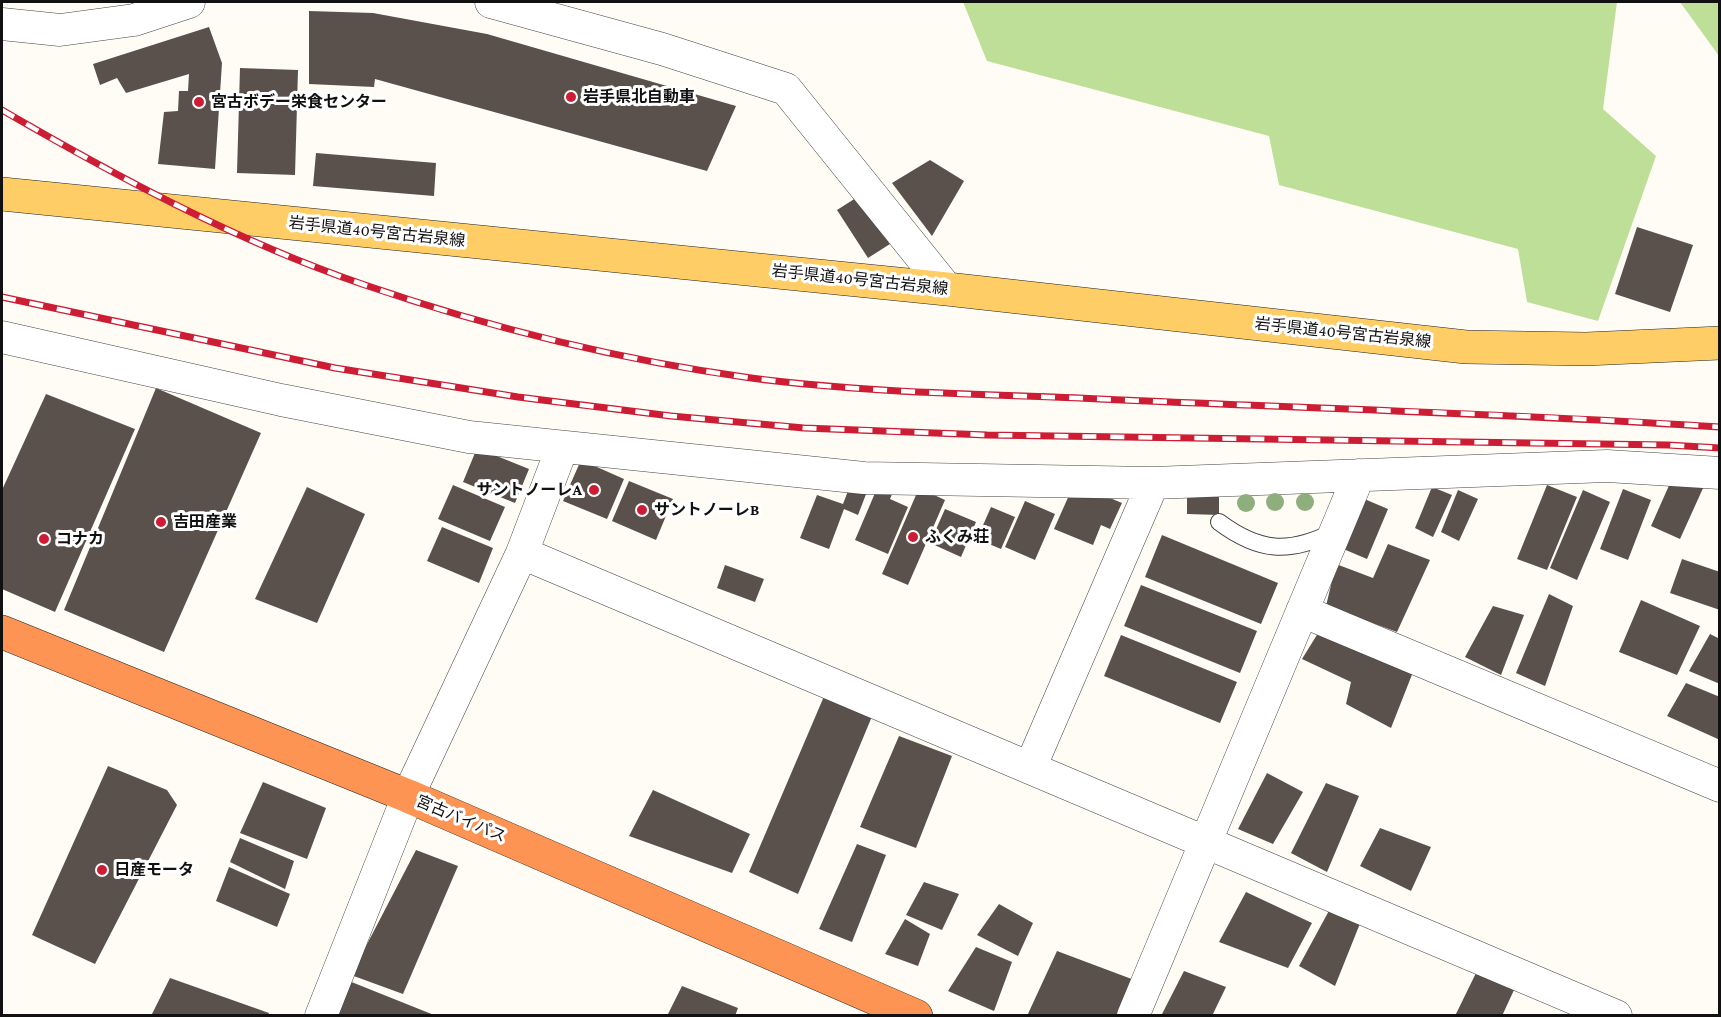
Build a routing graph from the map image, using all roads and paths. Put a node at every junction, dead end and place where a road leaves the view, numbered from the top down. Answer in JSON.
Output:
{"nodes":[{"id":1,"x":189,"y":2,"type":"edge"},
{"id":2,"x":490,"y":2,"type":"edge"},
{"id":3,"x":2,"y":24,"type":"edge"},
{"id":4,"x":2,"y":194,"type":"edge"},
{"id":5,"x":947,"y":289,"type":"junction"},
{"id":6,"x":2,"y":336,"type":"edge"},
{"id":7,"x":1719,"y":344,"type":"edge"},
{"id":8,"x":562,"y":448,"type":"junction"},
{"id":9,"x":1719,"y":473,"type":"edge"},
{"id":10,"x":1359,"y":475,"type":"junction"},
{"id":11,"x":1153,"y":483,"type":"junction"},
{"id":12,"x":1219,"y":522,"type":"dead end"},
{"id":13,"x":1336,"y":530,"type":"junction"},
{"id":14,"x":522,"y":553,"type":"junction"},
{"id":15,"x":1302,"y":611,"type":"junction"},
{"id":16,"x":2,"y":632,"type":"edge"},
{"id":17,"x":1030,"y":768,"type":"junction"},
{"id":18,"x":1719,"y":786,"type":"edge"},
{"id":19,"x":408,"y":796,"type":"junction"},
{"id":20,"x":1206,"y":842,"type":"junction"},
{"id":21,"x":321,"y":1016,"type":"edge"},
{"id":22,"x":916,"y":1016,"type":"edge"},
{"id":23,"x":1133,"y":1016,"type":"edge"},
{"id":24,"x":1616,"y":1016,"type":"edge"}],
"edges":[{"from":1,"to":3,"type":"street"},
{"from":2,"to":5,"type":"street"},
{"from":4,"to":5,"type":"main road","name":"岩手県道40号宮古岩泉線"},
{"from":5,"to":7,"type":"main road","name":"岩手県道40号宮古岩泉線"},
{"from":6,"to":8,"type":"street"},
{"from":8,"to":11,"type":"street"},
{"from":8,"to":14,"type":"street"},
{"from":9,"to":10,"type":"street"},
{"from":10,"to":11,"type":"street"},
{"from":10,"to":13,"type":"street"},
{"from":11,"to":17,"type":"street"},
{"from":12,"to":13,"type":"lane"},
{"from":13,"to":15,"type":"street"},
{"from":14,"to":17,"type":"street"},
{"from":14,"to":19,"type":"street"},
{"from":15,"to":18,"type":"street"},
{"from":15,"to":20,"type":"street"},
{"from":16,"to":19,"type":"highway","name":"宮古バイパス"},
{"from":17,"to":20,"type":"street"},
{"from":19,"to":21,"type":"street"},
{"from":19,"to":22,"type":"highway","name":"宮古バイパス"},
{"from":20,"to":23,"type":"street"},
{"from":20,"to":24,"type":"street"}]}
